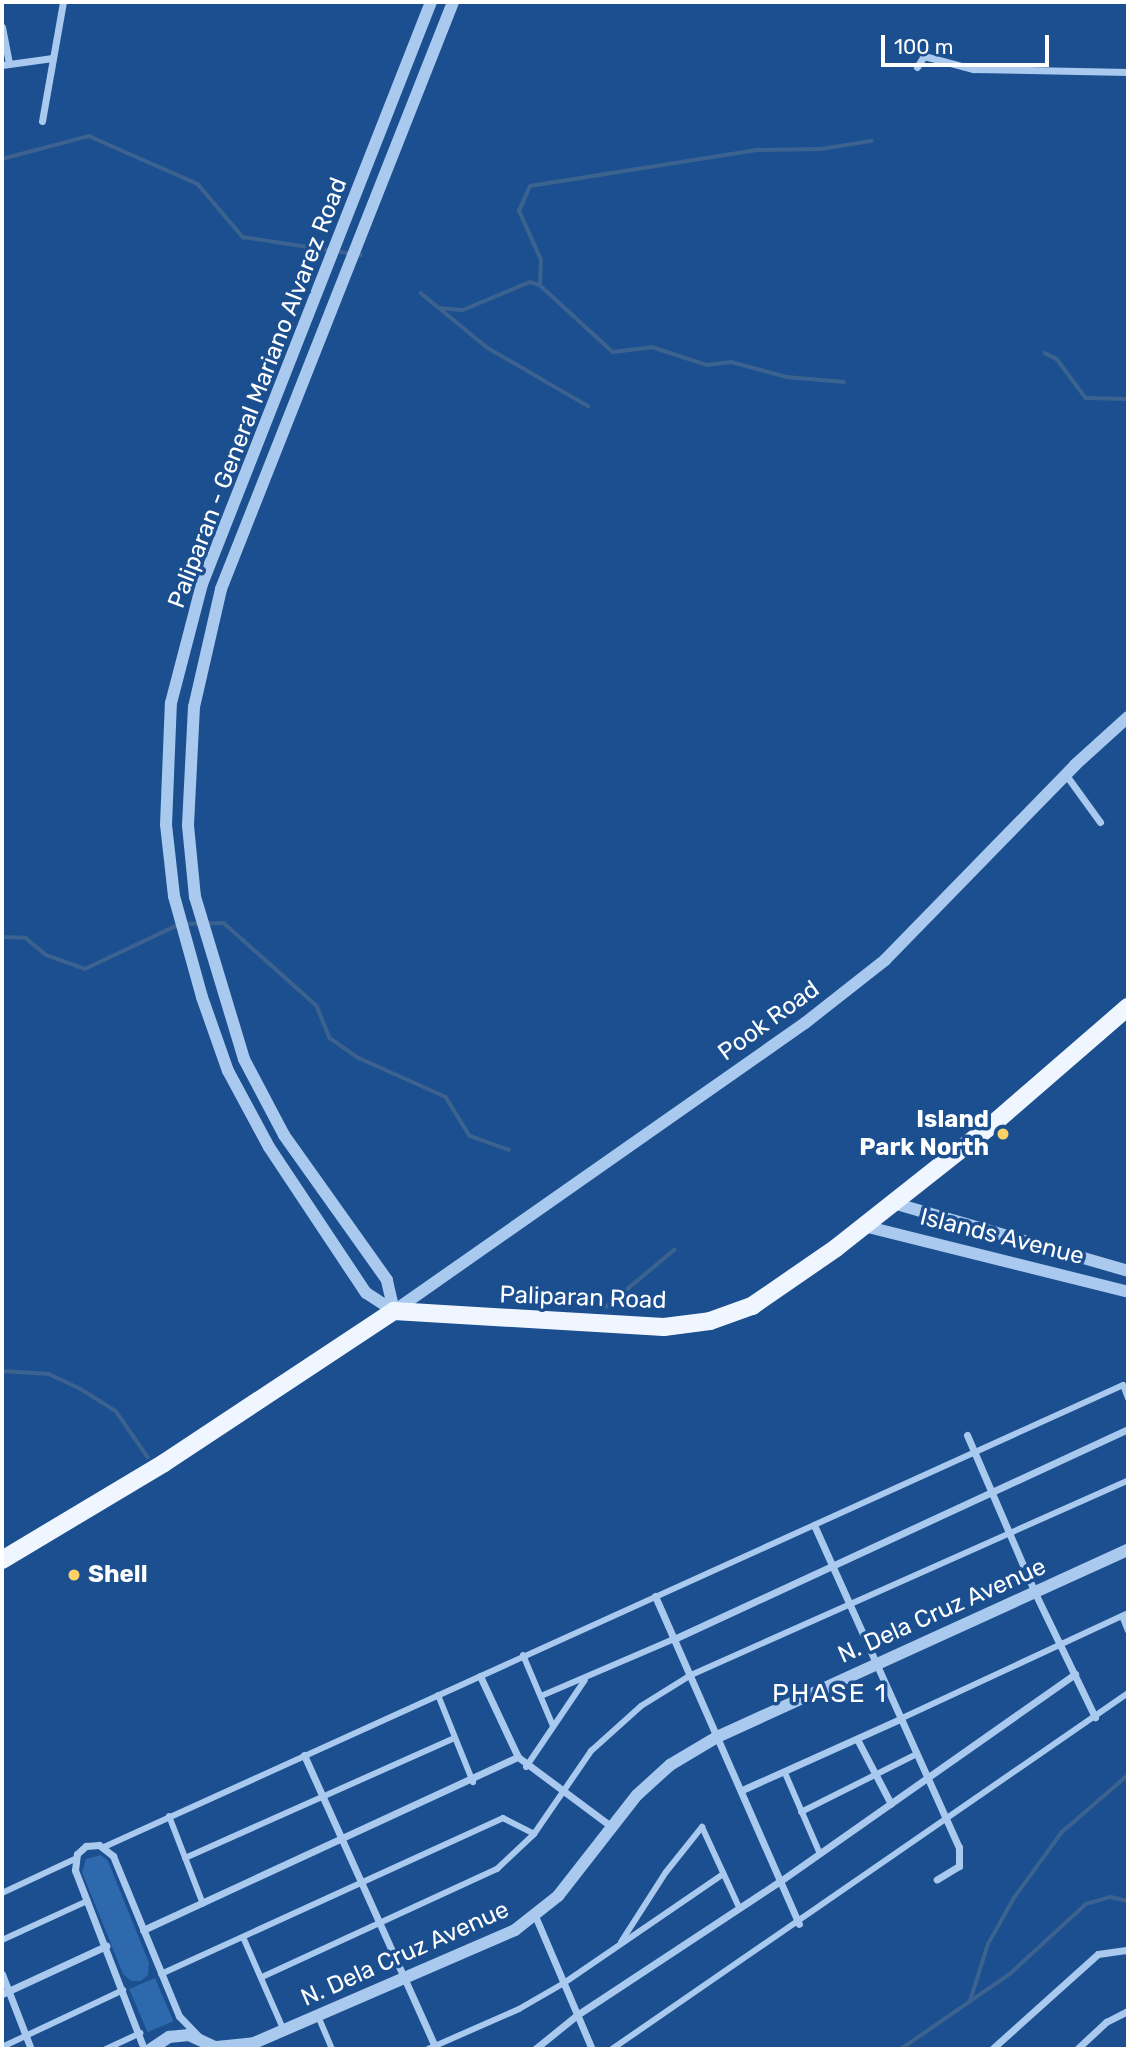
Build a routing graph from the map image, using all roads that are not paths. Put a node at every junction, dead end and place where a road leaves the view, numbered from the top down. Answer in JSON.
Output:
{"nodes":[{"id":1,"x":63,"y":2,"type":"edge"},
{"id":2,"x":431,"y":2,"type":"edge"},
{"id":3,"x":453,"y":2,"type":"edge"},
{"id":4,"x":2,"y":27,"type":"edge"},
{"id":5,"x":53,"y":58,"type":"junction"},
{"id":6,"x":5,"y":64,"type":"edge"},
{"id":7,"x":917,"y":66,"type":"dead end"},
{"id":8,"x":1128,"y":72,"type":"edge"},
{"id":9,"x":42,"y":121,"type":"dead end"},
{"id":10,"x":1128,"y":717,"type":"edge"},
{"id":11,"x":1066,"y":775,"type":"junction"},
{"id":12,"x":1100,"y":822,"type":"dead end"},
{"id":13,"x":1128,"y":1007,"type":"edge"},
{"id":14,"x":284,"y":1135,"type":"junction"},
{"id":15,"x":269,"y":1147,"type":"junction"},
{"id":16,"x":893,"y":1203,"type":"junction"},
{"id":17,"x":864,"y":1226,"type":"junction"},
{"id":18,"x":1128,"y":1271,"type":"edge"},
{"id":19,"x":1128,"y":1292,"type":"edge"},
{"id":20,"x":394,"y":1311,"type":"junction"},
{"id":21,"x":1128,"y":1398,"type":"edge"},
{"id":22,"x":1128,"y":1429,"type":"edge"},
{"id":23,"x":967,"y":1435,"type":"dead end"},
{"id":24,"x":975,"y":1452,"type":"junction"},
{"id":25,"x":1128,"y":1480,"type":"edge"},
{"id":26,"x":989,"y":1491,"type":"junction"},
{"id":27,"x":814,"y":1525,"type":"junction"},
{"id":28,"x":1009,"y":1532,"type":"junction"},
{"id":29,"x":1128,"y":1550,"type":"edge"},
{"id":30,"x":2,"y":1560,"type":"edge"},
{"id":31,"x":832,"y":1564,"type":"junction"},
{"id":32,"x":1035,"y":1593,"type":"junction"},
{"id":33,"x":655,"y":1596,"type":"junction"},
{"id":34,"x":850,"y":1606,"type":"junction"},
{"id":35,"x":1125,"y":1614,"type":"edge"},
{"id":36,"x":1128,"y":1631,"type":"edge"},
{"id":37,"x":674,"y":1639,"type":"junction"},
{"id":38,"x":1058,"y":1644,"type":"junction"},
{"id":39,"x":523,"y":1655,"type":"junction"},
{"id":40,"x":877,"y":1663,"type":"junction"},
{"id":41,"x":1075,"y":1674,"type":"junction"},
{"id":42,"x":691,"y":1675,"type":"junction"},
{"id":43,"x":481,"y":1676,"type":"junction"},
{"id":44,"x":586,"y":1679,"type":"junction"},
{"id":45,"x":1128,"y":1693,"type":"edge"},
{"id":46,"x":438,"y":1695,"type":"junction"},
{"id":47,"x":541,"y":1696,"type":"junction"},
{"id":48,"x":1095,"y":1717,"type":"junction"},
{"id":49,"x":900,"y":1719,"type":"junction"},
{"id":50,"x":554,"y":1726,"type":"junction"},
{"id":51,"x":718,"y":1737,"type":"junction"},
{"id":52,"x":455,"y":1738,"type":"junction"},
{"id":53,"x":857,"y":1739,"type":"junction"},
{"id":54,"x":917,"y":1754,"type":"junction"},
{"id":55,"x":304,"y":1755,"type":"junction"},
{"id":56,"x":517,"y":1757,"type":"junction"},
{"id":57,"x":526,"y":1767,"type":"junction"},
{"id":58,"x":785,"y":1773,"type":"junction"},
{"id":59,"x":878,"y":1774,"type":"junction"},
{"id":60,"x":927,"y":1778,"type":"junction"},
{"id":61,"x":473,"y":1782,"type":"junction"},
{"id":62,"x":742,"y":1790,"type":"junction"},
{"id":63,"x":562,"y":1792,"type":"junction"},
{"id":64,"x":323,"y":1797,"type":"junction"},
{"id":65,"x":891,"y":1804,"type":"junction"},
{"id":66,"x":801,"y":1812,"type":"junction"},
{"id":67,"x":169,"y":1816,"type":"junction"},
{"id":68,"x":946,"y":1822,"type":"junction"},
{"id":69,"x":612,"y":1827,"type":"junction"},
{"id":70,"x":534,"y":1833,"type":"junction"},
{"id":71,"x":343,"y":1842,"type":"junction"},
{"id":72,"x":104,"y":1846,"type":"junction"},
{"id":73,"x":820,"y":1854,"type":"junction"},
{"id":74,"x":185,"y":1858,"type":"junction"},
{"id":75,"x":75,"y":1860,"type":"junction"},
{"id":76,"x":723,"y":1874,"type":"junction"},
{"id":77,"x":937,"y":1879,"type":"dead end"},
{"id":78,"x":779,"y":1882,"type":"junction"},
{"id":79,"x":359,"y":1883,"type":"junction"},
{"id":80,"x":2,"y":1893,"type":"edge"},
{"id":81,"x":87,"y":1901,"type":"junction"},
{"id":82,"x":203,"y":1904,"type":"junction"},
{"id":83,"x":739,"y":1908,"type":"junction"},
{"id":84,"x":536,"y":1918,"type":"junction"},
{"id":85,"x":799,"y":1924,"type":"junction"},
{"id":86,"x":380,"y":1926,"type":"junction"},
{"id":87,"x":143,"y":1930,"type":"junction"},
{"id":88,"x":243,"y":1937,"type":"junction"},
{"id":89,"x":2,"y":1940,"type":"edge"},
{"id":90,"x":106,"y":1946,"type":"junction"},
{"id":91,"x":618,"y":1946,"type":"junction"},
{"id":92,"x":1128,"y":1950,"type":"edge"},
{"id":93,"x":2,"y":1974,"type":"edge"},
{"id":94,"x":161,"y":1974,"type":"junction"},
{"id":95,"x":262,"y":1978,"type":"junction"},
{"id":96,"x":404,"y":1978,"type":"junction"},
{"id":97,"x":564,"y":1983,"type":"junction"},
{"id":98,"x":123,"y":1990,"type":"junction"},
{"id":99,"x":5,"y":1993,"type":"edge"},
{"id":100,"x":1128,"y":2011,"type":"edge"},
{"id":101,"x":577,"y":2015,"type":"junction"},
{"id":102,"x":318,"y":2016,"type":"junction"},
{"id":103,"x":284,"y":2031,"type":"junction"},
{"id":104,"x":141,"y":2033,"type":"junction"},
{"id":105,"x":26,"y":2036,"type":"junction"},
{"id":106,"x":199,"y":2037,"type":"junction"},
{"id":107,"x":252,"y":2046,"type":"edge"},
{"id":108,"x":2,"y":2047,"type":"edge"},
{"id":109,"x":218,"y":2048,"type":"edge"},
{"id":110,"x":432,"y":2048,"type":"edge"},
{"id":111,"x":31,"y":2049,"type":"edge"},
{"id":112,"x":106,"y":2049,"type":"edge"},
{"id":113,"x":144,"y":2049,"type":"edge"},
{"id":114,"x":151,"y":2049,"type":"edge"},
{"id":115,"x":332,"y":2049,"type":"edge"},
{"id":116,"x":535,"y":2049,"type":"edge"},
{"id":117,"x":592,"y":2049,"type":"edge"},
{"id":118,"x":612,"y":2049,"type":"edge"},
{"id":119,"x":992,"y":2049,"type":"edge"},
{"id":120,"x":1077,"y":2049,"type":"edge"}],
"edges":[{"from":1,"to":5,"type":"street"},
{"from":2,"to":15,"type":"street","name":"Paliparan - General Mariano Alvarez Road"},
{"from":3,"to":14,"type":"street","name":"Paliparan - General Mariano Alvarez Road"},
{"from":4,"to":6,"type":"street"},
{"from":5,"to":6,"type":"street"},
{"from":5,"to":9,"type":"street"},
{"from":7,"to":8,"type":"street"},
{"from":10,"to":11,"type":"street","name":"Pook Road"},
{"from":11,"to":12,"type":"street"},
{"from":11,"to":20,"type":"street","name":"Pook Road"},
{"from":13,"to":16,"type":"main road","name":"Paliparan Road"},
{"from":14,"to":15,"type":"street"},
{"from":14,"to":20,"type":"street","name":"Paliparan - General Mariano Alvarez Road"},
{"from":15,"to":20,"type":"street","name":"Paliparan - General Mariano Alvarez Road"},
{"from":16,"to":17,"type":"main road","name":"Paliparan Road"},
{"from":16,"to":18,"type":"street","name":"Islands Avenue"},
{"from":17,"to":19,"type":"street","name":"Islands Avenue"},
{"from":17,"to":20,"type":"main road","name":"Paliparan Road"},
{"from":20,"to":30,"type":"main road"},
{"from":21,"to":24,"type":"street"},
{"from":22,"to":26,"type":"street"},
{"from":23,"to":24,"type":"street"},
{"from":24,"to":26,"type":"street"},
{"from":24,"to":27,"type":"street"},
{"from":25,"to":28,"type":"street"},
{"from":26,"to":28,"type":"street"},
{"from":26,"to":31,"type":"street"},
{"from":27,"to":31,"type":"street"},
{"from":27,"to":33,"type":"street"},
{"from":28,"to":32,"type":"street"},
{"from":28,"to":34,"type":"street"},
{"from":29,"to":32,"type":"street","name":"N. Dela Cruz Avenue"},
{"from":31,"to":34,"type":"street"},
{"from":31,"to":37,"type":"street"},
{"from":32,"to":38,"type":"street"},
{"from":32,"to":40,"type":"street","name":"N. Dela Cruz Avenue"},
{"from":33,"to":37,"type":"street"},
{"from":33,"to":39,"type":"street"},
{"from":34,"to":40,"type":"street"},
{"from":34,"to":42,"type":"street"},
{"from":35,"to":36,"type":"street"},
{"from":35,"to":38,"type":"street"},
{"from":37,"to":42,"type":"street"},
{"from":37,"to":44,"type":"street"},
{"from":38,"to":41,"type":"street"},
{"from":38,"to":49,"type":"street"},
{"from":39,"to":43,"type":"street"},
{"from":39,"to":47,"type":"street"},
{"from":40,"to":49,"type":"street"},
{"from":40,"to":51,"type":"street","name":"N. Dela Cruz Avenue"},
{"from":41,"to":48,"type":"street"},
{"from":41,"to":60,"type":"street"},
{"from":42,"to":51,"type":"street"},
{"from":42,"to":63,"type":"street"},
{"from":43,"to":46,"type":"street"},
{"from":43,"to":56,"type":"street"},
{"from":44,"to":47,"type":"street"},
{"from":44,"to":50,"type":"street"},
{"from":45,"to":48,"type":"street"},
{"from":46,"to":52,"type":"street"},
{"from":46,"to":55,"type":"street"},
{"from":47,"to":50,"type":"street"},
{"from":48,"to":68,"type":"street"},
{"from":49,"to":53,"type":"street"},
{"from":49,"to":54,"type":"street"},
{"from":50,"to":57,"type":"street"},
{"from":51,"to":62,"type":"street"},
{"from":51,"to":69,"type":"street","name":"N. Dela Cruz Avenue"},
{"from":52,"to":61,"type":"street"},
{"from":52,"to":64,"type":"street"},
{"from":53,"to":58,"type":"street"},
{"from":53,"to":59,"type":"street"},
{"from":54,"to":59,"type":"street"},
{"from":54,"to":60,"type":"street"},
{"from":55,"to":64,"type":"street"},
{"from":55,"to":67,"type":"street"},
{"from":56,"to":57,"type":"street"},
{"from":56,"to":61,"type":"street"},
{"from":57,"to":63,"type":"street"},
{"from":58,"to":62,"type":"street"},
{"from":58,"to":66,"type":"street"},
{"from":59,"to":65,"type":"street"},
{"from":59,"to":66,"type":"street"},
{"from":60,"to":65,"type":"street"},
{"from":60,"to":68,"type":"street"},
{"from":61,"to":71,"type":"street"},
{"from":62,"to":78,"type":"street"},
{"from":63,"to":69,"type":"street"},
{"from":63,"to":70,"type":"street"},
{"from":64,"to":71,"type":"street"},
{"from":64,"to":74,"type":"street"},
{"from":65,"to":73,"type":"street"},
{"from":66,"to":73,"type":"street"},
{"from":67,"to":72,"type":"street"},
{"from":67,"to":74,"type":"street"},
{"from":68,"to":77,"type":"street"},
{"from":68,"to":85,"type":"street"},
{"from":69,"to":84,"type":"street","name":"N. Dela Cruz Avenue"},
{"from":70,"to":79,"type":"street"},
{"from":70,"to":86,"type":"street"},
{"from":71,"to":79,"type":"street"},
{"from":71,"to":82,"type":"street"},
{"from":72,"to":75,"type":"street"},
{"from":72,"to":87,"type":"street"},
{"from":73,"to":78,"type":"street"},
{"from":74,"to":82,"type":"street"},
{"from":75,"to":80,"type":"street"},
{"from":75,"to":81,"type":"street"},
{"from":76,"to":83,"type":"street"},
{"from":76,"to":91,"type":"street"},
{"from":76,"to":91,"type":"street"},
{"from":78,"to":83,"type":"street"},
{"from":78,"to":85,"type":"street"},
{"from":79,"to":86,"type":"street"},
{"from":79,"to":88,"type":"street"},
{"from":81,"to":89,"type":"street"},
{"from":81,"to":90,"type":"street"},
{"from":82,"to":87,"type":"street"},
{"from":83,"to":101,"type":"street"},
{"from":84,"to":96,"type":"street","name":"N. Dela Cruz Avenue"},
{"from":84,"to":97,"type":"street"},
{"from":85,"to":118,"type":"street"},
{"from":86,"to":95,"type":"street"},
{"from":86,"to":96,"type":"street"},
{"from":87,"to":94,"type":"street"},
{"from":88,"to":94,"type":"street"},
{"from":88,"to":95,"type":"street"},
{"from":90,"to":98,"type":"street"},
{"from":90,"to":99,"type":"street"},
{"from":91,"to":97,"type":"street"},
{"from":92,"to":119,"type":"street"},
{"from":93,"to":99,"type":"street"},
{"from":94,"to":106,"type":"street"},
{"from":95,"to":103,"type":"street"},
{"from":96,"to":102,"type":"street","name":"N. Dela Cruz Avenue"},
{"from":96,"to":110,"type":"street"},
{"from":97,"to":101,"type":"street"},
{"from":97,"to":110,"type":"street"},
{"from":98,"to":104,"type":"street"},
{"from":98,"to":105,"type":"street"},
{"from":99,"to":105,"type":"street"},
{"from":100,"to":120,"type":"street"},
{"from":101,"to":116,"type":"street"},
{"from":101,"to":117,"type":"street"},
{"from":102,"to":103,"type":"street","name":"N. Dela Cruz Avenue"},
{"from":102,"to":115,"type":"street"},
{"from":103,"to":107,"type":"street","name":"N. Dela Cruz Avenue"},
{"from":104,"to":112,"type":"street"},
{"from":104,"to":113,"type":"street"},
{"from":105,"to":108,"type":"street"},
{"from":105,"to":111,"type":"street"},
{"from":106,"to":109,"type":"street"},
{"from":106,"to":114,"type":"street"},
{"from":107,"to":109,"type":"street","name":"N. Dela Cruz Avenue"}]}
